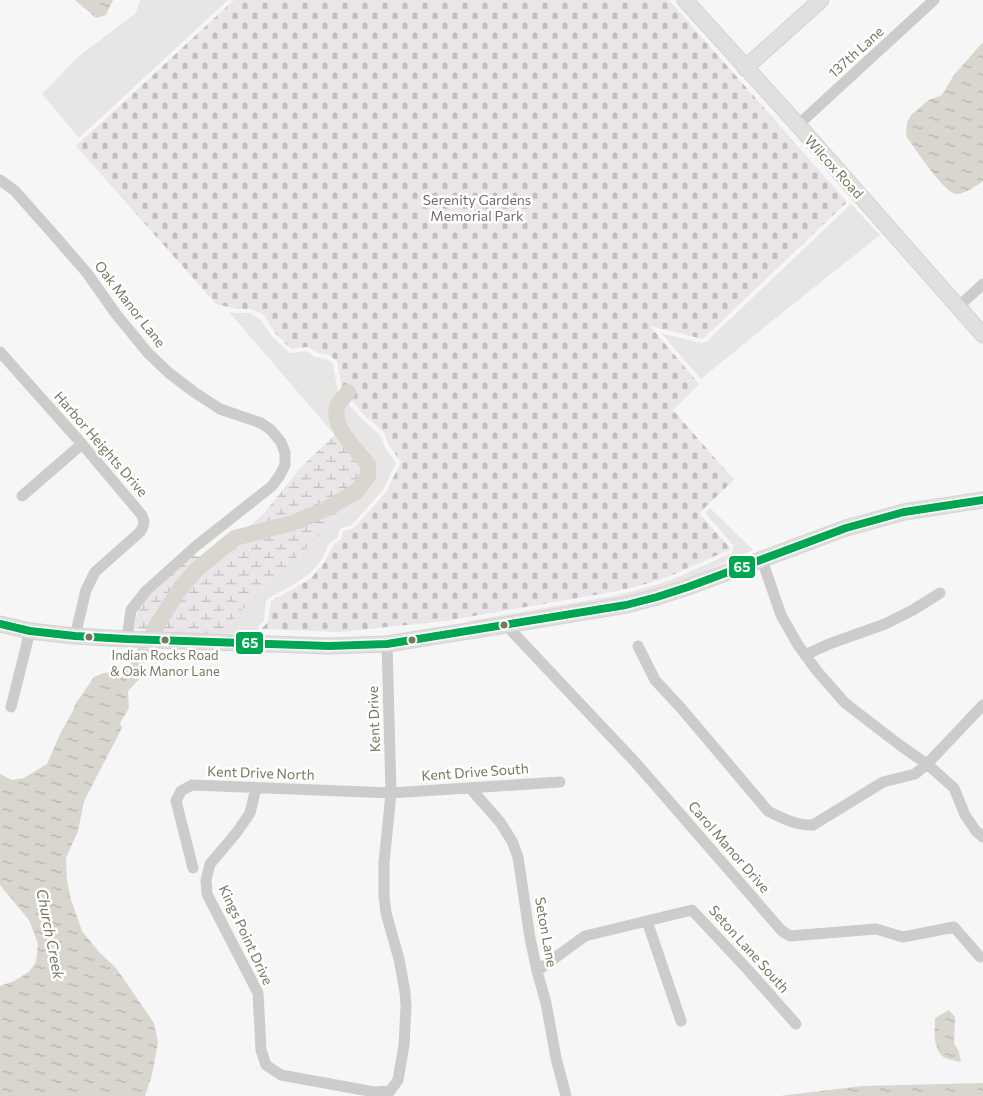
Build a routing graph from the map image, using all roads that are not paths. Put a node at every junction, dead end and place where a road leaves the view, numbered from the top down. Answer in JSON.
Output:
{"nodes":[{"id":1,"x":685,"y":0,"type":"edge"},
{"id":2,"x":820,"y":0,"type":"edge"},
{"id":3,"x":934,"y":0,"type":"edge"},
{"id":4,"x":745,"y":68,"type":"junction"},
{"id":5,"x":798,"y":125,"type":"junction"},
{"id":6,"x":0,"y":180,"type":"edge"},
{"id":7,"x":983,"y":284,"type":"edge"},
{"id":8,"x":958,"y":306,"type":"junction"},
{"id":9,"x":983,"y":335,"type":"edge"},
{"id":10,"x":0,"y":352,"type":"edge"},
{"id":11,"x":82,"y":444,"type":"junction"},
{"id":12,"x":22,"y":496,"type":"dead end"},
{"id":13,"x":983,"y":500,"type":"edge"},
{"id":14,"x":762,"y":560,"type":"junction"},
{"id":15,"x":940,"y":593,"type":"dead end"},
{"id":16,"x":0,"y":624,"type":"edge"},
{"id":17,"x":506,"y":625,"type":"junction"},
{"id":18,"x":30,"y":631,"type":"junction"},
{"id":19,"x":75,"y":636,"type":"junction"},
{"id":20,"x":127,"y":639,"type":"junction"},
{"id":21,"x":387,"y":644,"type":"junction"},
{"id":22,"x":638,"y":646,"type":"dead end"},
{"id":23,"x":805,"y":655,"type":"junction"},
{"id":24,"x":983,"y":705,"type":"edge"},
{"id":25,"x":11,"y":707,"type":"dead end"},
{"id":26,"x":927,"y":764,"type":"junction"},
{"id":27,"x":560,"y":782,"type":"dead end"},
{"id":28,"x":256,"y":788,"type":"junction"},
{"id":29,"x":470,"y":788,"type":"junction"},
{"id":30,"x":391,"y":792,"type":"junction"},
{"id":31,"x":983,"y":837,"type":"edge"},
{"id":32,"x":193,"y":868,"type":"dead end"},
{"id":33,"x":647,"y":921,"type":"junction"},
{"id":34,"x":980,"y":957,"type":"dead end"},
{"id":35,"x":537,"y":971,"type":"junction"},
{"id":36,"x":681,"y":1021,"type":"dead end"},
{"id":37,"x":796,"y":1024,"type":"dead end"},
{"id":38,"x":566,"y":1096,"type":"edge"}],
"edges":[{"from":1,"to":4,"type":"street","name":"Wilcox Road"},
{"from":2,"to":4,"type":"street"},
{"from":3,"to":5,"type":"street","name":"137th Lane"},
{"from":4,"to":5,"type":"street","name":"Wilcox Road"},
{"from":5,"to":8,"type":"street","name":"Wilcox Road"},
{"from":6,"to":20,"type":"street","name":"Oak Manor Lane"},
{"from":7,"to":8,"type":"street"},
{"from":8,"to":9,"type":"street","name":"Wilcox Road"},
{"from":10,"to":11,"type":"street","name":"Harbor Heights Drive"},
{"from":11,"to":12,"type":"street"},
{"from":11,"to":19,"type":"street","name":"Harbor Heights Drive"},
{"from":13,"to":14,"type":"street"},
{"from":14,"to":17,"type":"street"},
{"from":14,"to":23,"type":"street"},
{"from":15,"to":23,"type":"street"},
{"from":16,"to":18,"type":"street"},
{"from":17,"to":21,"type":"street"},
{"from":17,"to":34,"type":"street","name":"Carol Manor Drive"},
{"from":18,"to":19,"type":"street"},
{"from":18,"to":25,"type":"street"},
{"from":19,"to":20,"type":"street"},
{"from":20,"to":21,"type":"street"},
{"from":21,"to":30,"type":"street","name":"Kent Drive"},
{"from":22,"to":26,"type":"street"},
{"from":23,"to":26,"type":"street"},
{"from":24,"to":26,"type":"street"},
{"from":26,"to":31,"type":"street"},
{"from":27,"to":29,"type":"street","name":"Kent Drive South"},
{"from":28,"to":30,"type":"street","name":"Kent Drive North"},
{"from":28,"to":30,"type":"street","name":"Kings Point Drive"},
{"from":28,"to":32,"type":"street","name":"Kent Drive North"},
{"from":29,"to":30,"type":"street","name":"Kent Drive South"},
{"from":29,"to":35,"type":"street","name":"Seton Lane"},
{"from":33,"to":35,"type":"street","name":"Seton Lane South"},
{"from":33,"to":36,"type":"street"},
{"from":33,"to":37,"type":"street","name":"Seton Lane South"},
{"from":35,"to":38,"type":"street","name":"Seton Lane"}]}
